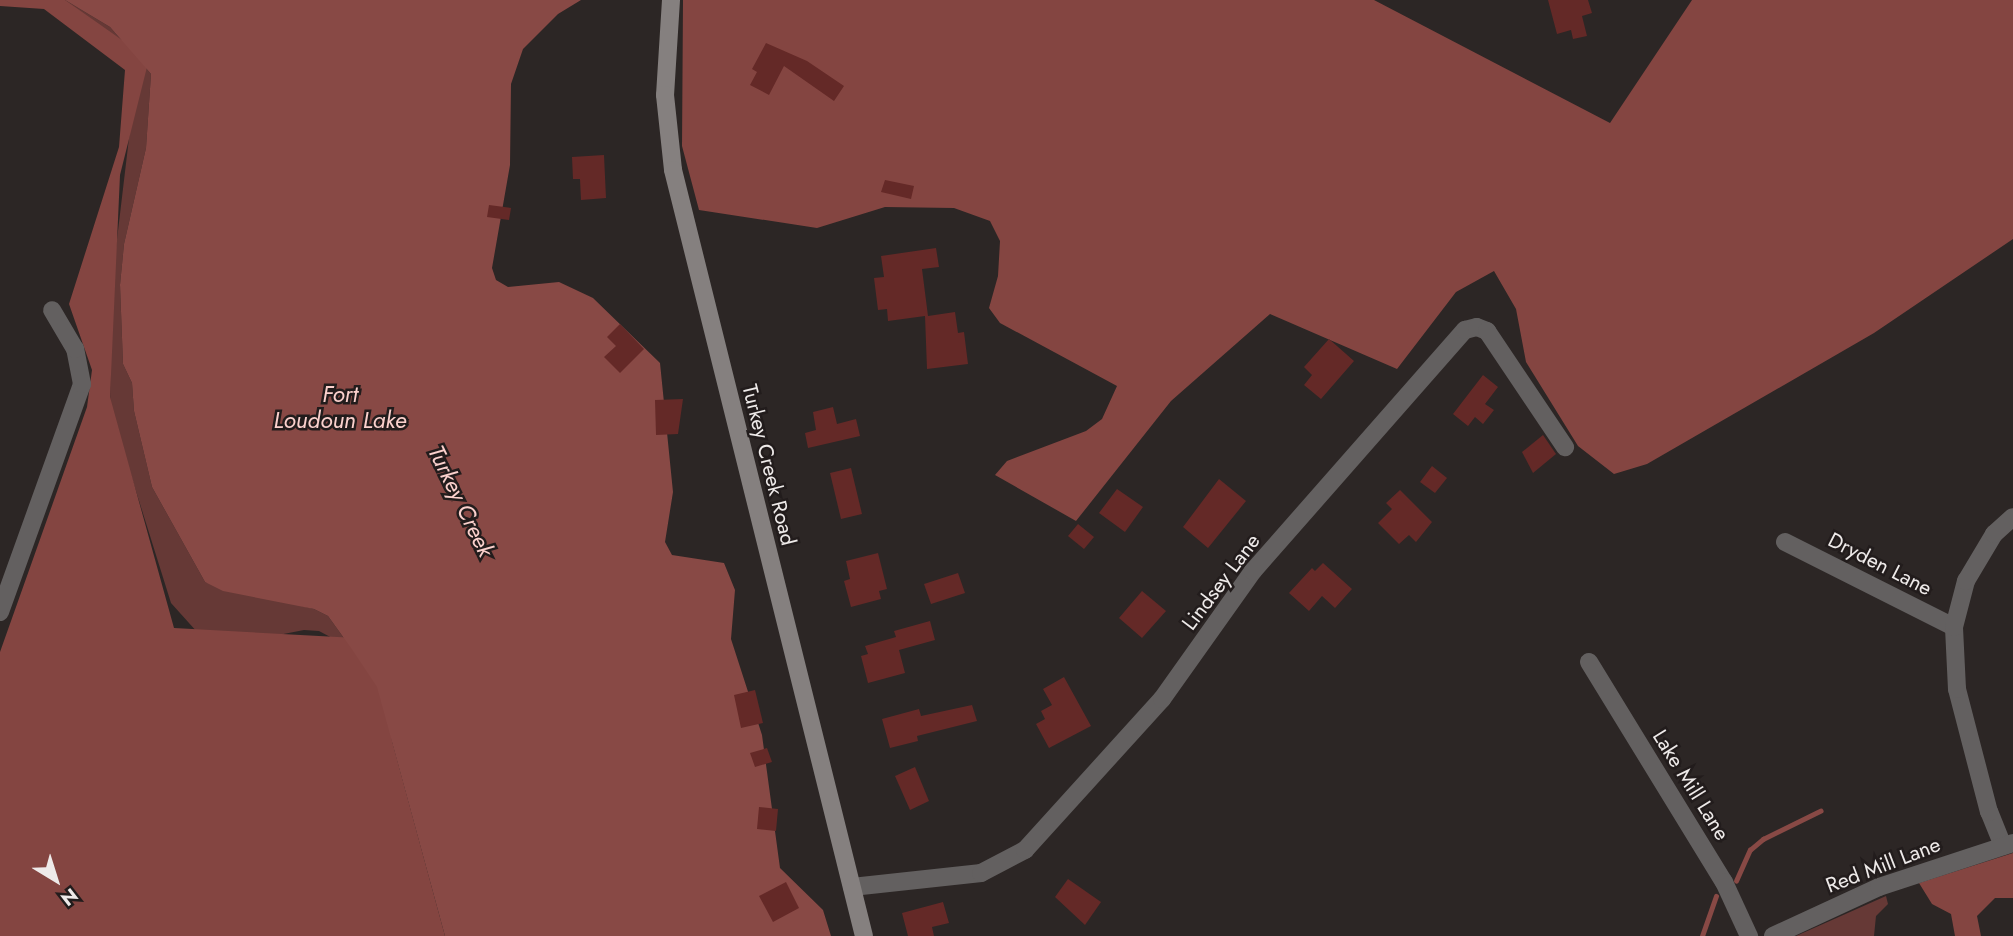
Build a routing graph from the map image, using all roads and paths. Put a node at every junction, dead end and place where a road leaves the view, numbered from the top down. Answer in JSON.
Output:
{"nodes":[{"id":1,"x":671,"y":0,"type":"edge"},
{"id":2,"x":52,"y":310,"type":"dead end"},
{"id":3,"x":1565,"y":447,"type":"dead end"},
{"id":4,"x":2013,"y":517,"type":"edge"},
{"id":5,"x":1785,"y":542,"type":"dead end"},
{"id":6,"x":0,"y":612,"type":"edge"},
{"id":7,"x":1954,"y":627,"type":"junction"},
{"id":8,"x":1588,"y":662,"type":"dead end"},
{"id":9,"x":2008,"y":844,"type":"edge"},
{"id":10,"x":852,"y":887,"type":"junction"},
{"id":11,"x":864,"y":936,"type":"edge"},
{"id":12,"x":1749,"y":936,"type":"edge"},
{"id":13,"x":1773,"y":936,"type":"edge"}],
"edges":[{"from":1,"to":10,"type":"street","name":"Turkey Creek Road"},
{"from":2,"to":6,"type":"street"},
{"from":3,"to":10,"type":"street","name":"Lindsey Lane"},
{"from":4,"to":7,"type":"street"},
{"from":5,"to":7,"type":"street","name":"Dryden Lane"},
{"from":7,"to":9,"type":"street"},
{"from":8,"to":12,"type":"street","name":"Lake Mill Lane"},
{"from":9,"to":13,"type":"street","name":"Red Mill Lane"},
{"from":10,"to":11,"type":"street","name":"Turkey Creek Road"}]}
